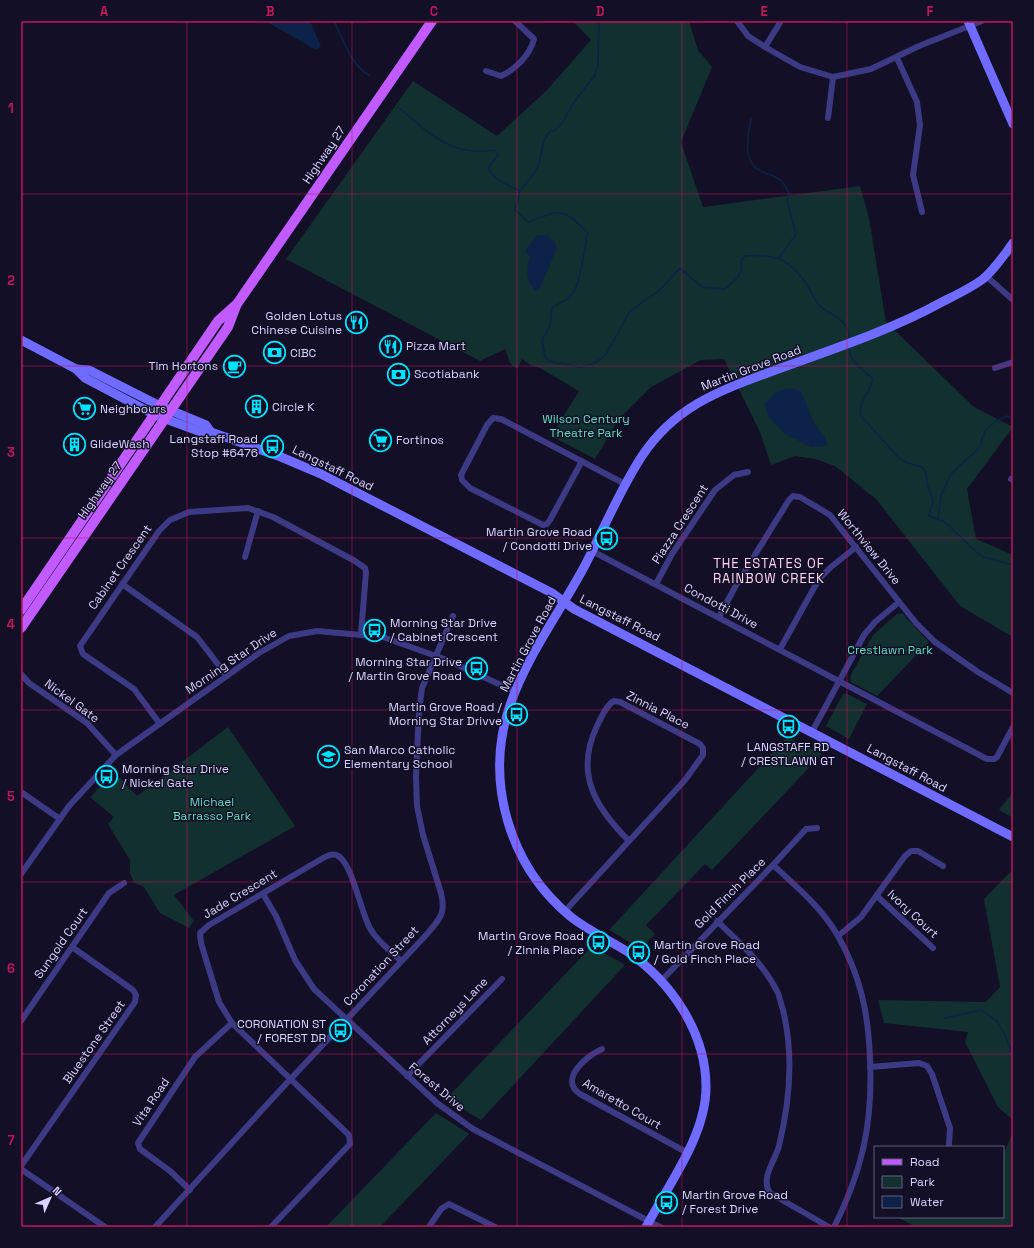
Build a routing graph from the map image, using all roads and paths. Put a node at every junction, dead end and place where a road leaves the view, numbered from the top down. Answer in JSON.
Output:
{"nodes":[{"id":1,"x":432,"y":21,"type":"edge"},
{"id":2,"x":515,"y":21,"type":"edge"},
{"id":3,"x":737,"y":21,"type":"edge"},
{"id":4,"x":781,"y":21,"type":"edge"},
{"id":5,"x":982,"y":21,"type":"edge"},
{"id":6,"x":969,"y":23,"type":"edge"},
{"id":7,"x":765,"y":47,"type":"junction"},
{"id":8,"x":897,"y":58,"type":"junction"},
{"id":9,"x":486,"y":70,"type":"dead end"},
{"id":10,"x":833,"y":77,"type":"junction"},
{"id":11,"x":828,"y":118,"type":"dead end"},
{"id":12,"x":1013,"y":124,"type":"edge"},
{"id":13,"x":922,"y":212,"type":"dead end"},
{"id":14,"x":1013,"y":243,"type":"edge"},
{"id":15,"x":986,"y":276,"type":"junction"},
{"id":16,"x":1013,"y":300,"type":"edge"},
{"id":17,"x":237,"y":304,"type":"junction"},
{"id":18,"x":21,"y":340,"type":"edge"},
{"id":19,"x":1013,"y":362,"type":"edge"},
{"id":20,"x":995,"y":368,"type":"dead end"},
{"id":21,"x":158,"y":411,"type":"junction"},
{"id":22,"x":168,"y":415,"type":"junction"},
{"id":23,"x":582,"y":461,"type":"junction"},
{"id":24,"x":748,"y":472,"type":"dead end"},
{"id":25,"x":625,"y":484,"type":"junction"},
{"id":26,"x":258,"y":511,"type":"junction"},
{"id":27,"x":856,"y":547,"type":"junction"},
{"id":28,"x":592,"y":551,"type":"junction"},
{"id":29,"x":245,"y":557,"type":"dead end"},
{"id":30,"x":122,"y":584,"type":"junction"},
{"id":31,"x":656,"y":584,"type":"junction"},
{"id":32,"x":564,"y":601,"type":"junction"},
{"id":33,"x":899,"y":602,"type":"junction"},
{"id":34,"x":21,"y":610,"type":"edge"},
{"id":35,"x":453,"y":616,"type":"dead end"},
{"id":36,"x":719,"y":617,"type":"junction"},
{"id":37,"x":21,"y":628,"type":"edge"},
{"id":38,"x":361,"y":634,"type":"junction"},
{"id":39,"x":780,"y":649,"type":"junction"},
{"id":40,"x":435,"y":656,"type":"junction"},
{"id":41,"x":21,"y":674,"type":"edge"},
{"id":42,"x":227,"y":676,"type":"junction"},
{"id":43,"x":840,"y":681,"type":"junction"},
{"id":44,"x":21,"y":682,"type":"edge"},
{"id":45,"x":29,"y":683,"type":"junction"},
{"id":46,"x":516,"y":692,"type":"junction"},
{"id":47,"x":1013,"y":692,"type":"edge"},
{"id":48,"x":160,"y":724,"type":"junction"},
{"id":49,"x":1013,"y":727,"type":"edge"},
{"id":50,"x":812,"y":732,"type":"junction"},
{"id":51,"x":116,"y":755,"type":"junction"},
{"id":52,"x":21,"y":792,"type":"edge"},
{"id":53,"x":60,"y":819,"type":"junction"},
{"id":54,"x":817,"y":828,"type":"dead end"},
{"id":55,"x":1013,"y":836,"type":"edge"},
{"id":56,"x":629,"y":841,"type":"junction"},
{"id":57,"x":774,"y":865,"type":"junction"},
{"id":58,"x":943,"y":866,"type":"dead end"},
{"id":59,"x":21,"y":874,"type":"edge"},
{"id":60,"x":124,"y":883,"type":"dead end"},
{"id":61,"x":263,"y":894,"type":"junction"},
{"id":62,"x":878,"y":896,"type":"junction"},
{"id":63,"x":564,"y":911,"type":"junction"},
{"id":64,"x":717,"y":921,"type":"junction"},
{"id":65,"x":838,"y":936,"type":"junction"},
{"id":66,"x":72,"y":947,"type":"junction"},
{"id":67,"x":933,"y":948,"type":"dead end"},
{"id":68,"x":401,"y":961,"type":"junction"},
{"id":69,"x":502,"y":979,"type":"dead end"},
{"id":70,"x":660,"y":981,"type":"junction"},
{"id":71,"x":346,"y":1019,"type":"junction"},
{"id":72,"x":21,"y":1021,"type":"edge"},
{"id":73,"x":232,"y":1024,"type":"junction"},
{"id":74,"x":602,"y":1049,"type":"dead end"},
{"id":75,"x":870,"y":1067,"type":"junction"},
{"id":76,"x":407,"y":1076,"type":"junction"},
{"id":77,"x":291,"y":1078,"type":"junction"},
{"id":78,"x":949,"y":1144,"type":"dead end"},
{"id":79,"x":686,"y":1152,"type":"junction"},
{"id":80,"x":21,"y":1168,"type":"edge"},
{"id":81,"x":190,"y":1190,"type":"junction"},
{"id":82,"x":647,"y":1224,"type":"edge"},
{"id":83,"x":105,"y":1227,"type":"edge"},
{"id":84,"x":155,"y":1227,"type":"edge"},
{"id":85,"x":271,"y":1227,"type":"edge"},
{"id":86,"x":429,"y":1227,"type":"edge"},
{"id":87,"x":495,"y":1227,"type":"edge"},
{"id":88,"x":660,"y":1227,"type":"edge"},
{"id":89,"x":829,"y":1227,"type":"edge"},
{"id":90,"x":834,"y":1227,"type":"edge"}],
"edges":[{"from":1,"to":17,"type":"main road","name":"Highway 27"},
{"from":2,"to":9,"type":"street"},
{"from":3,"to":7,"type":"street"},
{"from":4,"to":7,"type":"street"},
{"from":5,"to":6,"type":"street"},
{"from":6,"to":8,"type":"street"},
{"from":6,"to":12,"type":"street"},
{"from":7,"to":10,"type":"street"},
{"from":8,"to":10,"type":"street"},
{"from":8,"to":13,"type":"street"},
{"from":10,"to":11,"type":"street"},
{"from":14,"to":15,"type":"street","name":"Martin Grove Road"},
{"from":15,"to":16,"type":"street"},
{"from":15,"to":25,"type":"street","name":"Martin Grove Road"},
{"from":17,"to":21,"type":"main road","name":"Highway 27"},
{"from":17,"to":22,"type":"main road","name":"Highway 27"},
{"from":18,"to":21,"type":"street","name":"Langstaff Road"},
{"from":19,"to":20,"type":"street"},
{"from":21,"to":22,"type":"street","name":"Langstaff Road"},
{"from":21,"to":34,"type":"main road","name":"Highway 27"},
{"from":22,"to":32,"type":"street","name":"Langstaff Road"},
{"from":22,"to":37,"type":"main road","name":"Highway 27"},
{"from":23,"to":23,"type":"street"},
{"from":23,"to":25,"type":"street"},
{"from":24,"to":31,"type":"street","name":"Piazza Crescent"},
{"from":25,"to":28,"type":"street","name":"Martin Grove Road"},
{"from":26,"to":29,"type":"street"},
{"from":26,"to":30,"type":"street","name":"Cabinet Crescent"},
{"from":26,"to":38,"type":"street","name":"Cabinet Crescent"},
{"from":27,"to":33,"type":"street","name":"Worthview Drive"},
{"from":27,"to":36,"type":"street","name":"Worthview Drive"},
{"from":27,"to":39,"type":"street"},
{"from":28,"to":31,"type":"street","name":"Condotti Drive"},
{"from":28,"to":32,"type":"street","name":"Martin Grove Road"},
{"from":30,"to":42,"type":"street"},
{"from":30,"to":48,"type":"street","name":"Cabinet Crescent"},
{"from":31,"to":36,"type":"street","name":"Condotti Drive"},
{"from":32,"to":46,"type":"street","name":"Martin Grove Road"},
{"from":32,"to":50,"type":"street","name":"Langstaff Road"},
{"from":33,"to":43,"type":"street"},
{"from":33,"to":47,"type":"street","name":"Worthview Drive"},
{"from":35,"to":40,"type":"street"},
{"from":36,"to":39,"type":"street","name":"Condotti Drive"},
{"from":38,"to":40,"type":"street","name":"Morning Star Drive"},
{"from":38,"to":42,"type":"street","name":"Morning Star Drive"},
{"from":39,"to":43,"type":"street","name":"Condotti Drive"},
{"from":40,"to":46,"type":"street","name":"Morning Star Drive"},
{"from":40,"to":68,"type":"street","name":"Coronation Street"},
{"from":41,"to":45,"type":"street","name":"Nickel Gate"},
{"from":42,"to":48,"type":"street","name":"Morning Star Drive"},
{"from":43,"to":49,"type":"street"},
{"from":43,"to":50,"type":"street"},
{"from":44,"to":45,"type":"street","name":"Nickel Gate"},
{"from":45,"to":51,"type":"street","name":"Nickel Gate"},
{"from":46,"to":63,"type":"street","name":"Martin Grove Road"},
{"from":48,"to":51,"type":"street","name":"Morning Star Drive"},
{"from":50,"to":55,"type":"street","name":"Langstaff Road"},
{"from":51,"to":53,"type":"street","name":"Morning Star Drive"},
{"from":52,"to":53,"type":"street"},
{"from":53,"to":59,"type":"street","name":"Morning Star Drive"},
{"from":54,"to":57,"type":"street","name":"Gold Finch Place"},
{"from":56,"to":56,"type":"street","name":"Zinnia Place"},
{"from":56,"to":63,"type":"street","name":"Zinnia Place"},
{"from":57,"to":64,"type":"street","name":"Gold Finch Place"},
{"from":57,"to":65,"type":"street"},
{"from":58,"to":62,"type":"street"},
{"from":60,"to":66,"type":"street","name":"Sungold Court"},
{"from":61,"to":68,"type":"street","name":"Jade Crescent"},
{"from":61,"to":71,"type":"street","name":"Forest Drive"},
{"from":61,"to":73,"type":"street","name":"Jade Crescent"},
{"from":62,"to":65,"type":"street"},
{"from":62,"to":67,"type":"street","name":"Ivory Court"},
{"from":63,"to":70,"type":"street","name":"Martin Grove Road"},
{"from":64,"to":70,"type":"street","name":"Gold Finch Place"},
{"from":64,"to":89,"type":"street"},
{"from":65,"to":75,"type":"street"},
{"from":66,"to":72,"type":"street","name":"Sungold Court"},
{"from":66,"to":80,"type":"street","name":"Bluestone Street"},
{"from":68,"to":71,"type":"street","name":"Coronation Street"},
{"from":69,"to":76,"type":"street","name":"Attorneys Lane"},
{"from":70,"to":79,"type":"street","name":"Martin Grove Road"},
{"from":71,"to":76,"type":"street","name":"Forest Drive"},
{"from":71,"to":77,"type":"street","name":"Coronation Street"},
{"from":73,"to":77,"type":"street","name":"Jade Crescent"},
{"from":73,"to":81,"type":"street","name":"Vita Road"},
{"from":74,"to":79,"type":"street","name":"Amaretto Court"},
{"from":75,"to":78,"type":"street"},
{"from":75,"to":90,"type":"street"},
{"from":76,"to":82,"type":"street","name":"Forest Drive"},
{"from":77,"to":81,"type":"street","name":"Coronation Street"},
{"from":77,"to":85,"type":"street","name":"Jade Crescent"},
{"from":79,"to":82,"type":"street","name":"Martin Grove Road"},
{"from":80,"to":83,"type":"street"},
{"from":81,"to":84,"type":"street","name":"Coronation Street"},
{"from":82,"to":88,"type":"street","name":"Forest Drive"},
{"from":86,"to":87,"type":"street"}]}
